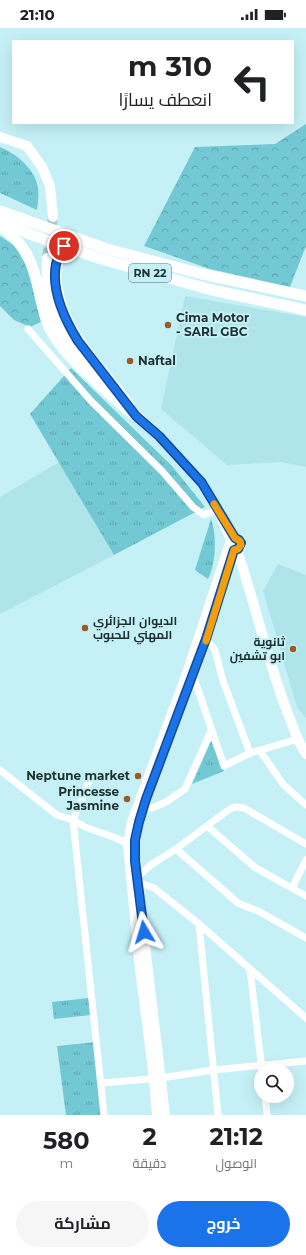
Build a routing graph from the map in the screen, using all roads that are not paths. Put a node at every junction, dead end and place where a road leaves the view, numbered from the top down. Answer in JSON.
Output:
{"nodes":[{"id":1,"x":0,"y":136,"type":"edge"},
{"id":2,"x":0,"y":211,"type":"edge"},
{"id":3,"x":53,"y":217,"type":"tunnel mouth"},
{"id":4,"x":0,"y":218,"type":"edge"},
{"id":5,"x":0,"y":226,"type":"edge"},
{"id":6,"x":64,"y":246,"type":"junction"},
{"id":7,"x":47,"y":258,"type":"tunnel mouth"},
{"id":8,"x":306,"y":296,"type":"edge"},
{"id":9,"x":306,"y":310,"type":"edge"},
{"id":10,"x":28,"y":329,"type":"dead end"},
{"id":11,"x":136,"y":416,"type":"junction"},
{"id":12,"x":218,"y":509,"type":"junction"},
{"id":13,"x":233,"y":545,"type":"junction"},
{"id":14,"x":206,"y":639,"type":"junction"},
{"id":15,"x":194,"y":675,"type":"junction"},
{"id":16,"x":211,"y":731,"type":"junction"},
{"id":17,"x":298,"y":739,"type":"junction"},
{"id":18,"x":260,"y":751,"type":"junction"},
{"id":19,"x":250,"y":753,"type":"junction"},
{"id":20,"x":306,"y":754,"type":"edge"},
{"id":21,"x":0,"y":770,"type":"edge"},
{"id":22,"x":90,"y":778,"type":"dead end"},
{"id":23,"x":144,"y":803,"type":"junction"},
{"id":24,"x":306,"y":805,"type":"edge"},
{"id":25,"x":72,"y":820,"type":"junction"},
{"id":26,"x":207,"y":826,"type":"junction"},
{"id":27,"x":128,"y":844,"type":"junction"},
{"id":28,"x":306,"y":844,"type":"edge"},
{"id":29,"x":176,"y":849,"type":"junction"},
{"id":30,"x":306,"y":860,"type":"edge"},
{"id":31,"x":135,"y":861,"type":"junction"},
{"id":32,"x":152,"y":864,"type":"junction"},
{"id":33,"x":138,"y":879,"type":"junction"},
{"id":34,"x":292,"y":888,"type":"junction"},
{"id":35,"x":306,"y":896,"type":"edge"},
{"id":36,"x":199,"y":924,"type":"junction"},
{"id":37,"x":306,"y":938,"type":"edge"},
{"id":38,"x":250,"y":969,"type":"junction"},
{"id":39,"x":306,"y":1018,"type":"edge"},
{"id":40,"x":306,"y":1023,"type":"edge"},
{"id":41,"x":306,"y":1061,"type":"edge"},
{"id":42,"x":260,"y":1063,"type":"edge"},
{"id":43,"x":293,"y":1063,"type":"edge"},
{"id":44,"x":254,"y":1068,"type":"edge"},
{"id":45,"x":213,"y":1070,"type":"junction"},
{"id":46,"x":158,"y":1078,"type":"junction"},
{"id":47,"x":100,"y":1083,"type":"junction"},
{"id":48,"x":265,"y":1103,"type":"edge"},
{"id":49,"x":104,"y":1115,"type":"edge"},
{"id":50,"x":157,"y":1115,"type":"edge"},
{"id":51,"x":165,"y":1115,"type":"edge"},
{"id":52,"x":218,"y":1115,"type":"edge"},
{"id":53,"x":266,"y":1115,"type":"edge"}],
"edges":[{"from":1,"to":3,"type":"main road"},
{"from":2,"to":8,"type":"main road","number":"RN 22"},
{"from":4,"to":6,"type":"main road","number":"RN 22"},
{"from":5,"to":11,"type":"main road"},
{"from":6,"to":9,"type":"main road","number":"RN 22"},
{"from":6,"to":11,"type":"main road"},
{"from":7,"to":11,"type":"main road"},
{"from":10,"to":12,"type":"street"},
{"from":11,"to":12,"type":"main road"},
{"from":12,"to":13,"type":"main road"},
{"from":13,"to":14,"type":"main road"},
{"from":13,"to":17,"type":"main road"},
{"from":13,"to":27,"type":"main road"},
{"from":14,"to":15,"type":"main road"},
{"from":14,"to":19,"type":"street"},
{"from":15,"to":16,"type":"street"},
{"from":15,"to":23,"type":"main road"},
{"from":16,"to":19,"type":"street"},
{"from":16,"to":23,"type":"street"},
{"from":17,"to":18,"type":"street"},
{"from":17,"to":20,"type":"main road"},
{"from":18,"to":19,"type":"street"},
{"from":18,"to":24,"type":"street"},
{"from":21,"to":25,"type":"street"},
{"from":22,"to":25,"type":"street"},
{"from":23,"to":31,"type":"main road"},
{"from":25,"to":27,"type":"street"},
{"from":25,"to":47,"type":"street"},
{"from":26,"to":28,"type":"street"},
{"from":26,"to":29,"type":"street"},
{"from":26,"to":34,"type":"street"},
{"from":27,"to":46,"type":"main road"},
{"from":29,"to":32,"type":"street"},
{"from":29,"to":37,"type":"street"},
{"from":30,"to":34,"type":"street"},
{"from":31,"to":32,"type":"street"},
{"from":31,"to":33,"type":"main road"},
{"from":32,"to":33,"type":"street"},
{"from":33,"to":36,"type":"street"},
{"from":33,"to":46,"type":"main road"},
{"from":34,"to":35,"type":"street"},
{"from":36,"to":38,"type":"street"},
{"from":36,"to":45,"type":"street"},
{"from":38,"to":39,"type":"street"},
{"from":38,"to":42,"type":"street"},
{"from":39,"to":40,"type":"street"},
{"from":41,"to":43,"type":"street"},
{"from":44,"to":45,"type":"street"},
{"from":45,"to":46,"type":"street"},
{"from":45,"to":52,"type":"street"},
{"from":46,"to":47,"type":"street"},
{"from":46,"to":50,"type":"main road"},
{"from":46,"to":51,"type":"main road"},
{"from":47,"to":49,"type":"street"},
{"from":48,"to":53,"type":"street"}]}
